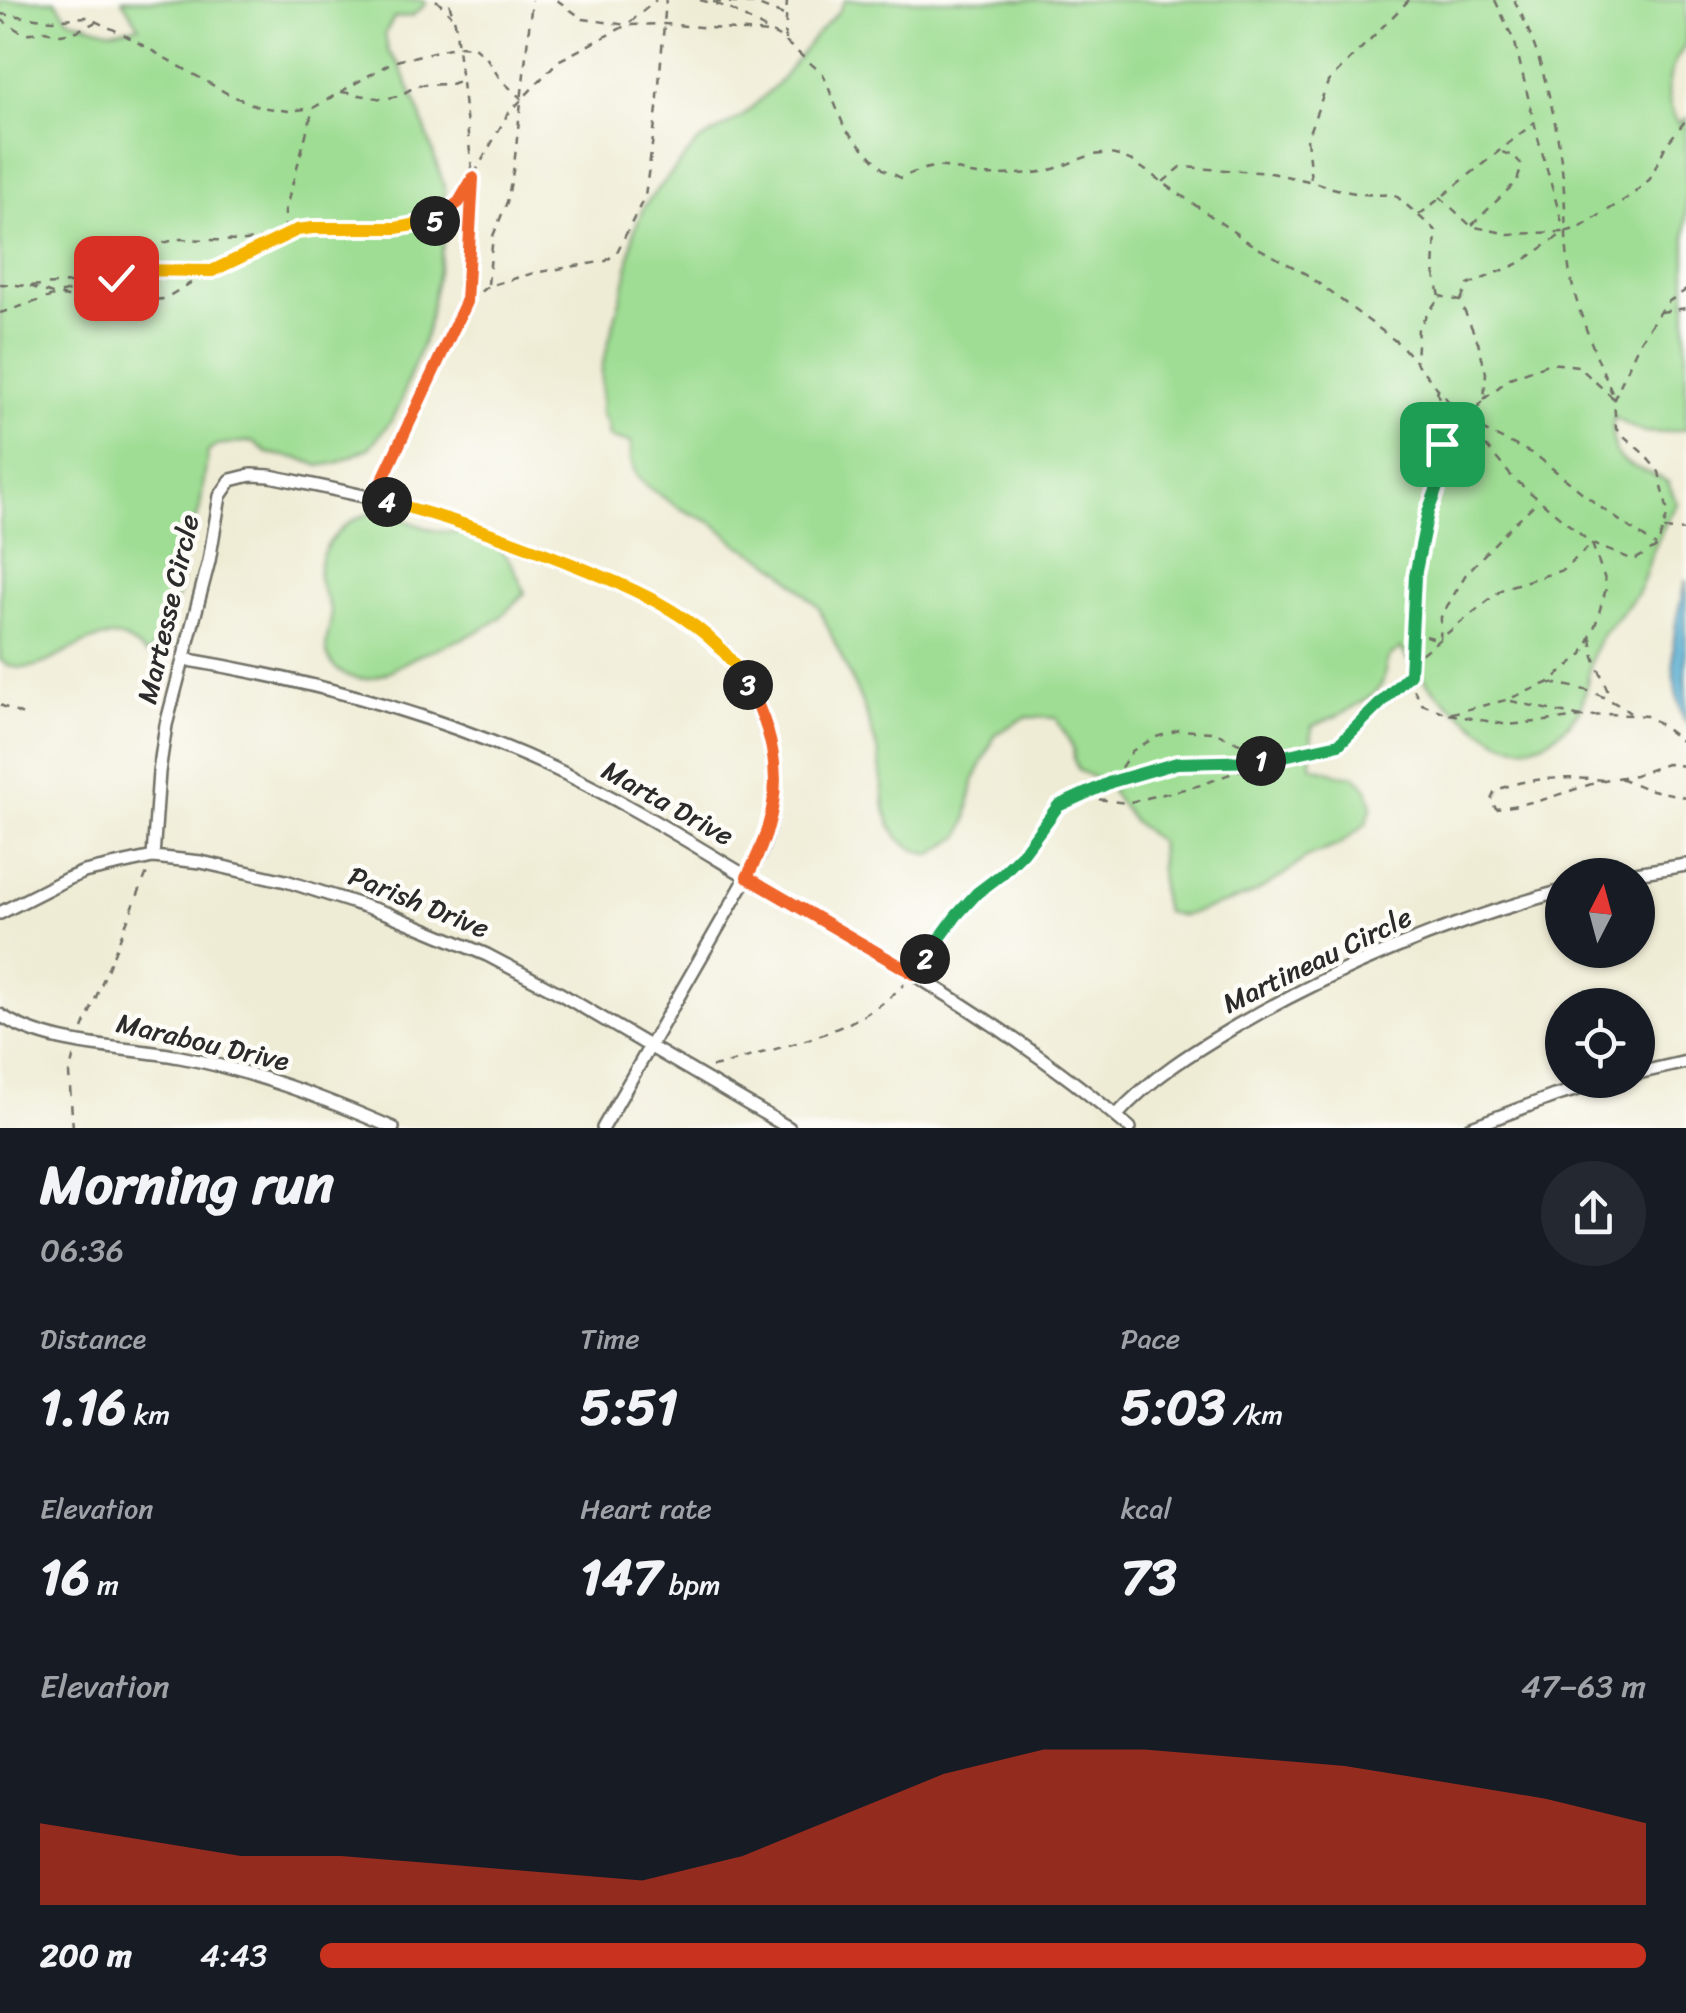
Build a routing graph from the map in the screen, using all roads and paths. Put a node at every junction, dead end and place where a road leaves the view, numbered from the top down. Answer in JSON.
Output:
{"nodes":[{"id":1,"x":436,"y":0,"type":"edge"},
{"id":2,"x":448,"y":0,"type":"edge"},
{"id":3,"x":532,"y":0,"type":"edge"},
{"id":4,"x":557,"y":0,"type":"edge"},
{"id":5,"x":656,"y":0,"type":"edge"},
{"id":6,"x":666,"y":0,"type":"edge"},
{"id":7,"x":700,"y":0,"type":"edge"},
{"id":8,"x":788,"y":0,"type":"edge"},
{"id":9,"x":1409,"y":0,"type":"edge"},
{"id":10,"x":1495,"y":0,"type":"edge"},
{"id":11,"x":1514,"y":0,"type":"edge"},
{"id":12,"x":706,"y":2,"type":"edge"},
{"id":13,"x":0,"y":16,"type":"edge"},
{"id":14,"x":452,"y":16,"type":"junction"},
{"id":15,"x":786,"y":16,"type":"junction"},
{"id":16,"x":96,"y":22,"type":"junction"},
{"id":17,"x":664,"y":24,"type":"junction"},
{"id":18,"x":628,"y":25,"type":"junction"},
{"id":19,"x":772,"y":33,"type":"junction"},
{"id":20,"x":785,"y":42,"type":"junction"},
{"id":21,"x":458,"y":46,"type":"junction"},
{"id":22,"x":462,"y":80,"type":"junction"},
{"id":23,"x":340,"y":92,"type":"junction"},
{"id":24,"x":522,"y":99,"type":"junction"},
{"id":25,"x":313,"y":108,"type":"junction"},
{"id":26,"x":1686,"y":120,"type":"edge"},
{"id":27,"x":1534,"y":123,"type":"junction"},
{"id":28,"x":1499,"y":151,"type":"junction"},
{"id":29,"x":473,"y":178,"type":"junction"},
{"id":30,"x":1310,"y":181,"type":"junction"},
{"id":31,"x":1163,"y":182,"type":"junction"},
{"id":32,"x":1440,"y":197,"type":"junction"},
{"id":33,"x":1418,"y":216,"type":"junction"},
{"id":34,"x":1471,"y":226,"type":"junction"},
{"id":35,"x":297,"y":230,"type":"junction"},
{"id":36,"x":285,"y":232,"type":"junction"},
{"id":37,"x":1565,"y":232,"type":"junction"},
{"id":38,"x":125,"y":270,"type":"junction"},
{"id":39,"x":212,"y":271,"type":"junction"},
{"id":40,"x":98,"y":281,"type":"junction"},
{"id":41,"x":0,"y":284,"type":"edge"},
{"id":42,"x":28,"y":286,"type":"junction"},
{"id":43,"x":488,"y":286,"type":"junction"},
{"id":44,"x":1686,"y":290,"type":"edge"},
{"id":45,"x":55,"y":295,"type":"junction"},
{"id":46,"x":1440,"y":296,"type":"junction"},
{"id":47,"x":1460,"y":301,"type":"junction"},
{"id":48,"x":466,"y":302,"type":"junction"},
{"id":49,"x":1686,"y":308,"type":"edge"},
{"id":50,"x":1659,"y":312,"type":"junction"},
{"id":51,"x":0,"y":313,"type":"edge"},
{"id":52,"x":1416,"y":364,"type":"junction"},
{"id":53,"x":1437,"y":389,"type":"junction"},
{"id":54,"x":1484,"y":400,"type":"junction"},
{"id":55,"x":1614,"y":400,"type":"junction"},
{"id":56,"x":1466,"y":422,"type":"junction"},
{"id":57,"x":1442,"y":474,"type":"junction"},
{"id":58,"x":374,"y":498,"type":"junction"},
{"id":59,"x":1539,"y":500,"type":"junction"},
{"id":60,"x":1663,"y":529,"type":"junction"},
{"id":61,"x":1686,"y":531,"type":"edge"},
{"id":62,"x":1592,"y":544,"type":"junction"},
{"id":63,"x":1657,"y":547,"type":"junction"},
{"id":64,"x":1413,"y":624,"type":"junction"},
{"id":65,"x":1591,"y":636,"type":"junction"},
{"id":66,"x":1440,"y":640,"type":"junction"},
{"id":67,"x":183,"y":658,"type":"junction"},
{"id":68,"x":1410,"y":674,"type":"junction"},
{"id":69,"x":1548,"y":683,"type":"junction"},
{"id":70,"x":1610,"y":698,"type":"junction"},
{"id":71,"x":1506,"y":700,"type":"junction"},
{"id":72,"x":0,"y":705,"type":"edge"},
{"id":73,"x":1448,"y":714,"type":"junction"},
{"id":74,"x":22,"y":715,"type":"dead end"},
{"id":75,"x":1633,"y":715,"type":"junction"},
{"id":76,"x":1582,"y":717,"type":"junction"},
{"id":77,"x":1685,"y":746,"type":"edge"},
{"id":78,"x":1276,"y":758,"type":"junction"},
{"id":79,"x":1265,"y":760,"type":"junction"},
{"id":80,"x":1686,"y":766,"type":"edge"},
{"id":81,"x":1619,"y":778,"type":"junction"},
{"id":82,"x":1604,"y":780,"type":"junction"},
{"id":83,"x":1111,"y":782,"type":"junction"},
{"id":84,"x":1079,"y":797,"type":"junction"},
{"id":85,"x":1686,"y":797,"type":"edge"},
{"id":86,"x":153,"y":857,"type":"junction"},
{"id":87,"x":1686,"y":865,"type":"edge"},
{"id":88,"x":1655,"y":870,"type":"edge"},
{"id":89,"x":747,"y":877,"type":"junction"},
{"id":90,"x":1545,"y":895,"type":"edge"},
{"id":91,"x":0,"y":914,"type":"edge"},
{"id":92,"x":914,"y":974,"type":"junction"},
{"id":93,"x":0,"y":1015,"type":"edge"},
{"id":94,"x":78,"y":1041,"type":"junction"},
{"id":95,"x":651,"y":1048,"type":"junction"},
{"id":96,"x":1686,"y":1062,"type":"edge"},
{"id":97,"x":688,"y":1069,"type":"junction"},
{"id":98,"x":1655,"y":1069,"type":"edge"},
{"id":99,"x":1549,"y":1098,"type":"edge"},
{"id":100,"x":1116,"y":1116,"type":"junction"},
{"id":101,"x":73,"y":1128,"type":"edge"},
{"id":102,"x":393,"y":1128,"type":"edge"},
{"id":103,"x":604,"y":1128,"type":"edge"},
{"id":104,"x":789,"y":1128,"type":"edge"},
{"id":105,"x":1130,"y":1128,"type":"edge"},
{"id":106,"x":1469,"y":1128,"type":"edge"}],
"edges":[{"from":1,"to":14,"type":"path"},
{"from":2,"to":14,"type":"path"},
{"from":3,"to":24,"type":"path"},
{"from":4,"to":18,"type":"path"},
{"from":5,"to":18,"type":"path"},
{"from":6,"to":17,"type":"path"},
{"from":7,"to":12,"type":"path"},
{"from":8,"to":15,"type":"path"},
{"from":9,"to":30,"type":"path"},
{"from":10,"to":27,"type":"path"},
{"from":11,"to":37,"type":"path"},
{"from":12,"to":15,"type":"path"},
{"from":12,"to":19,"type":"path"},
{"from":13,"to":16,"type":"path"},
{"from":13,"to":16,"type":"path"},
{"from":14,"to":21,"type":"path"},
{"from":15,"to":20,"type":"path"},
{"from":16,"to":25,"type":"path"},
{"from":17,"to":18,"type":"path"},
{"from":17,"to":19,"type":"path"},
{"from":17,"to":43,"type":"path"},
{"from":18,"to":24,"type":"path"},
{"from":19,"to":20,"type":"path"},
{"from":20,"to":31,"type":"path"},
{"from":21,"to":22,"type":"path"},
{"from":21,"to":23,"type":"path"},
{"from":21,"to":24,"type":"path"},
{"from":22,"to":23,"type":"path"},
{"from":22,"to":29,"type":"path"},
{"from":23,"to":25,"type":"path"},
{"from":24,"to":29,"type":"path"},
{"from":24,"to":43,"type":"path"},
{"from":25,"to":36,"type":"path"},
{"from":26,"to":37,"type":"path"},
{"from":27,"to":28,"type":"path"},
{"from":27,"to":37,"type":"path"},
{"from":28,"to":32,"type":"path"},
{"from":28,"to":34,"type":"path"},
{"from":29,"to":35,"type":"path"},
{"from":29,"to":48,"type":"path"},
{"from":30,"to":31,"type":"path"},
{"from":30,"to":33,"type":"path"},
{"from":31,"to":52,"type":"path"},
{"from":32,"to":33,"type":"path"},
{"from":32,"to":34,"type":"path"},
{"from":33,"to":46,"type":"path"},
{"from":34,"to":37,"type":"path"},
{"from":35,"to":36,"type":"path"},
{"from":35,"to":39,"type":"path"},
{"from":36,"to":38,"type":"path"},
{"from":37,"to":47,"type":"path"},
{"from":37,"to":55,"type":"path"},
{"from":38,"to":39,"type":"path"},
{"from":38,"to":40,"type":"path"},
{"from":39,"to":45,"type":"path"},
{"from":40,"to":42,"type":"path"},
{"from":40,"to":45,"type":"path"},
{"from":41,"to":42,"type":"path"},
{"from":42,"to":45,"type":"path"},
{"from":43,"to":48,"type":"path"},
{"from":44,"to":50,"type":"path"},
{"from":45,"to":51,"type":"path"},
{"from":46,"to":47,"type":"path"},
{"from":46,"to":52,"type":"path"},
{"from":47,"to":54,"type":"path"},
{"from":48,"to":58,"type":"path"},
{"from":49,"to":50,"type":"path"},
{"from":50,"to":55,"type":"path"},
{"from":52,"to":53,"type":"path"},
{"from":53,"to":56,"type":"path"},
{"from":53,"to":57,"type":"path"},
{"from":54,"to":55,"type":"path"},
{"from":54,"to":56,"type":"path"},
{"from":55,"to":60,"type":"path"},
{"from":56,"to":57,"type":"path"},
{"from":56,"to":59,"type":"path"},
{"from":56,"to":63,"type":"path"},
{"from":57,"to":64,"type":"path"},
{"from":58,"to":67,"type":"street","name":"Martesse Circle"},
{"from":58,"to":89,"type":"street","name":"Martesse Circle"},
{"from":59,"to":62,"type":"path"},
{"from":59,"to":66,"type":"path"},
{"from":60,"to":61,"type":"path"},
{"from":60,"to":63,"type":"path"},
{"from":62,"to":63,"type":"path"},
{"from":62,"to":65,"type":"path"},
{"from":62,"to":66,"type":"path"},
{"from":64,"to":66,"type":"path"},
{"from":64,"to":68,"type":"path"},
{"from":65,"to":69,"type":"path"},
{"from":65,"to":70,"type":"path"},
{"from":66,"to":68,"type":"path"},
{"from":67,"to":86,"type":"street","name":"Martesse Circle"},
{"from":67,"to":89,"type":"street","name":"Marta Drive"},
{"from":68,"to":73,"type":"path"},
{"from":68,"to":78,"type":"path"},
{"from":69,"to":70,"type":"path"},
{"from":69,"to":71,"type":"path"},
{"from":70,"to":75,"type":"path"},
{"from":71,"to":73,"type":"path"},
{"from":71,"to":76,"type":"path"},
{"from":72,"to":74,"type":"path"},
{"from":73,"to":76,"type":"path"},
{"from":75,"to":76,"type":"path"},
{"from":75,"to":77,"type":"path"},
{"from":78,"to":79,"type":"path"},
{"from":78,"to":83,"type":"path"},
{"from":79,"to":83,"type":"path"},
{"from":79,"to":84,"type":"path"},
{"from":80,"to":81,"type":"path"},
{"from":81,"to":82,"type":"path"},
{"from":81,"to":85,"type":"path"},
{"from":82,"to":82,"type":"path"},
{"from":83,"to":84,"type":"path"},
{"from":84,"to":92,"type":"path"},
{"from":86,"to":91,"type":"street","name":"Parish Drive"},
{"from":86,"to":94,"type":"path"},
{"from":86,"to":95,"type":"street","name":"Parish Drive"},
{"from":87,"to":88,"type":"street"},
{"from":89,"to":92,"type":"street","name":"Marta Drive"},
{"from":89,"to":95,"type":"street","name":"Martesse Circle"},
{"from":90,"to":100,"type":"street","name":"Martineau Circle"},
{"from":92,"to":97,"type":"path"},
{"from":92,"to":100,"type":"street","name":"Marta Drive"},
{"from":93,"to":94,"type":"street","name":"Marabou Drive"},
{"from":94,"to":101,"type":"path"},
{"from":94,"to":102,"type":"street","name":"Marabou Drive"},
{"from":95,"to":97,"type":"street","name":"Parish Drive"},
{"from":95,"to":103,"type":"street","name":"Martesse Circle"},
{"from":96,"to":98,"type":"street"},
{"from":97,"to":104,"type":"street","name":"Parish Drive"},
{"from":99,"to":106,"type":"street"},
{"from":100,"to":105,"type":"street","name":"Marta Drive"}]}
